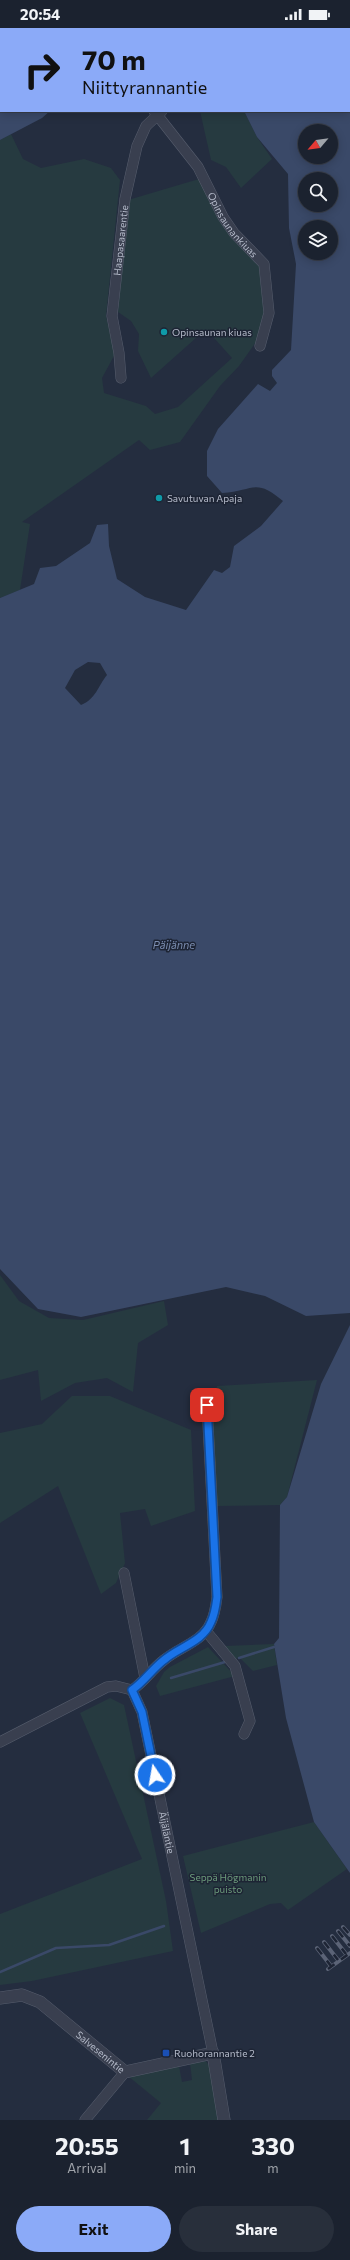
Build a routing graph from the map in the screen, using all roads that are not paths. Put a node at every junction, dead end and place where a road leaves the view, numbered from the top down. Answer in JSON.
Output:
{"nodes":[{"id":1,"x":158,"y":112,"type":"edge"},
{"id":2,"x":260,"y":346,"type":"dead end"},
{"id":3,"x":121,"y":378,"type":"dead end"},
{"id":4,"x":207,"y":1405,"type":"dead end"},
{"id":5,"x":124,"y":1573,"type":"dead end"},
{"id":6,"x":206,"y":1631,"type":"junction"},
{"id":7,"x":145,"y":1678,"type":"junction"},
{"id":8,"x":132,"y":1690,"type":"junction"},
{"id":9,"x":244,"y":1734,"type":"dead end"},
{"id":10,"x":0,"y":1742,"type":"edge"},
{"id":11,"x":0,"y":1998,"type":"edge"},
{"id":12,"x":213,"y":2054,"type":"junction"},
{"id":13,"x":125,"y":2072,"type":"junction"},
{"id":14,"x":85,"y":2120,"type":"edge"},
{"id":15,"x":224,"y":2120,"type":"edge"}],
"edges":[{"from":1,"to":2,"type":"street","name":"Opinsaunankiuas"},
{"from":1,"to":3,"type":"street","name":"Haapasaarentie"},
{"from":4,"to":6,"type":"street"},
{"from":5,"to":7,"type":"street"},
{"from":6,"to":7,"type":"street"},
{"from":6,"to":9,"type":"street"},
{"from":7,"to":8,"type":"street"},
{"from":8,"to":10,"type":"street"},
{"from":8,"to":12,"type":"street","name":"Äijäläntie"},
{"from":11,"to":13,"type":"street","name":"Salvesenintie"},
{"from":12,"to":13,"type":"street","name":"Salvesenintie"},
{"from":12,"to":15,"type":"street","name":"Äijäläntie"},
{"from":13,"to":14,"type":"street"}]}
